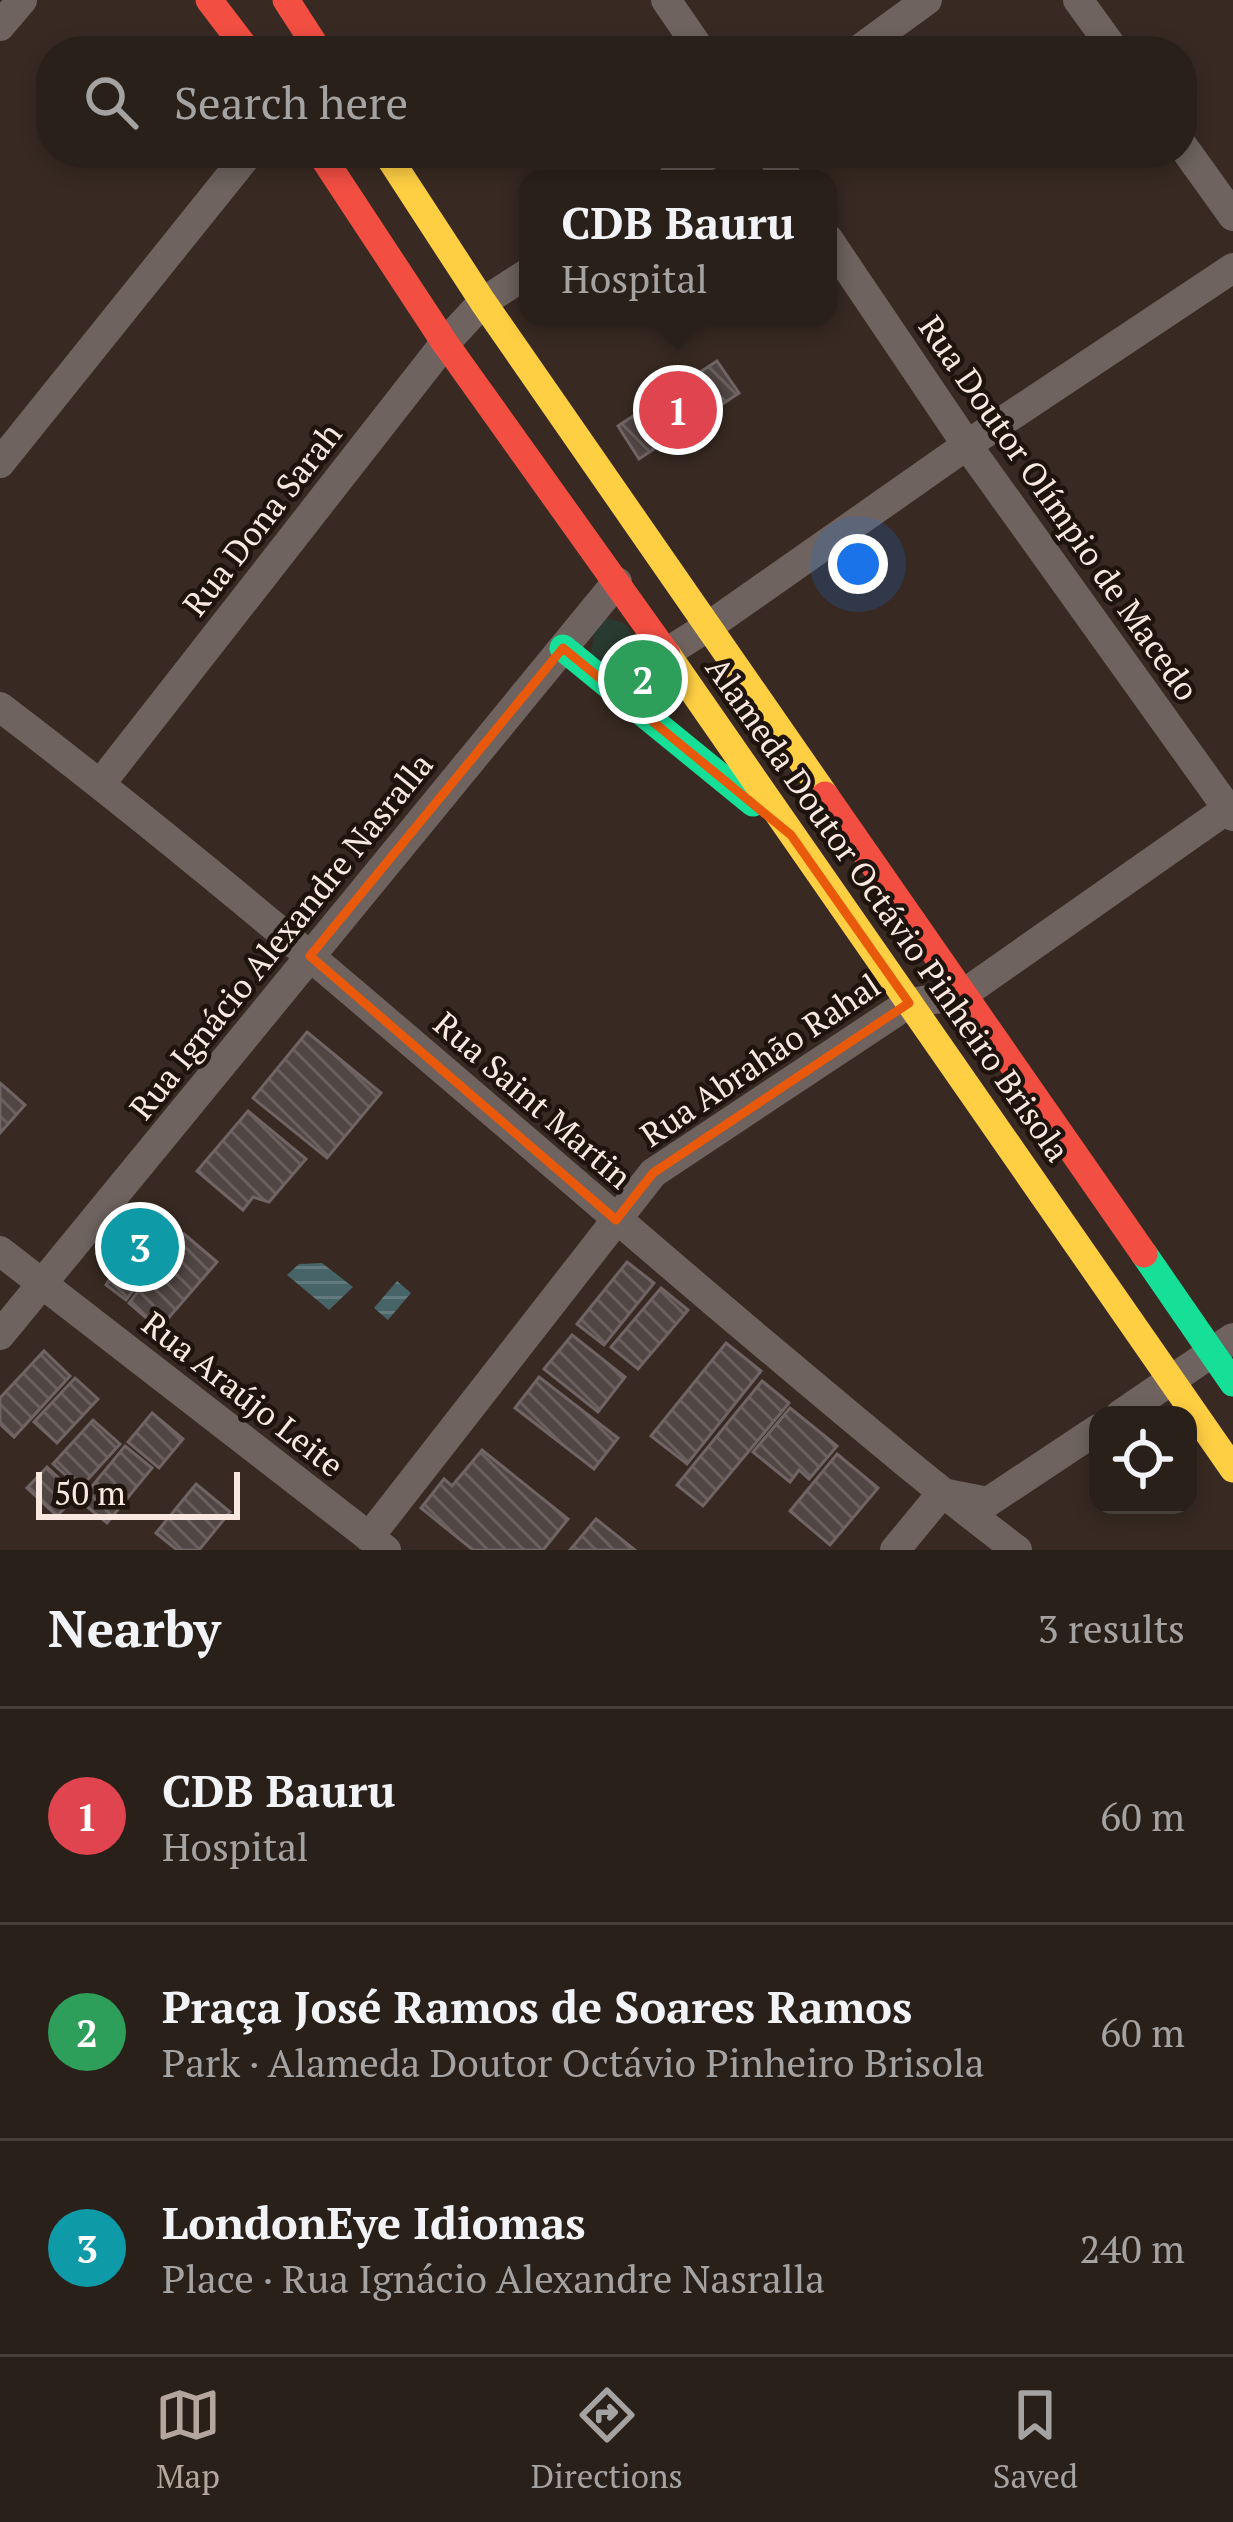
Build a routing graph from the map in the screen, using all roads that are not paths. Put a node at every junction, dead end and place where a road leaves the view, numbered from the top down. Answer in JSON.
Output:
{"nodes":[{"id":1,"x":22,"y":0,"type":"edge"},
{"id":2,"x":209,"y":0,"type":"edge"},
{"id":3,"x":286,"y":0,"type":"edge"},
{"id":4,"x":666,"y":0,"type":"edge"},
{"id":5,"x":927,"y":0,"type":"edge"},
{"id":6,"x":1078,"y":0,"type":"edge"},
{"id":7,"x":0,"y":26,"type":"edge"},
{"id":8,"x":237,"y":36,"type":"edge"},
{"id":9,"x":310,"y":36,"type":"edge"},
{"id":10,"x":690,"y":36,"type":"edge"},
{"id":11,"x":878,"y":36,"type":"edge"},
{"id":12,"x":1104,"y":36,"type":"edge"},
{"id":13,"x":1197,"y":166,"type":"edge"},
{"id":14,"x":237,"y":168,"type":"edge"},
{"id":15,"x":330,"y":168,"type":"edge"},
{"id":16,"x":396,"y":168,"type":"edge"},
{"id":17,"x":1233,"y":216,"type":"edge"},
{"id":18,"x":837,"y":252,"type":"edge"},
{"id":19,"x":1233,"y":268,"type":"edge"},
{"id":20,"x":519,"y":279,"type":"edge"},
{"id":21,"x":483,"y":302,"type":"junction"},
{"id":22,"x":446,"y":343,"type":"junction"},
{"id":23,"x":967,"y":445,"type":"junction"},
{"id":24,"x":0,"y":463,"type":"edge"},
{"id":25,"x":617,"y":582,"type":"junction"},
{"id":26,"x":709,"y":626,"type":"junction"},
{"id":27,"x":563,"y":648,"type":"junction"},
{"id":28,"x":666,"y":653,"type":"junction"},
{"id":29,"x":0,"y":707,"type":"edge"},
{"id":30,"x":100,"y":783,"type":"junction"},
{"id":31,"x":1231,"y":810,"type":"edge"},
{"id":32,"x":791,"y":835,"type":"junction"},
{"id":33,"x":310,"y":956,"type":"junction"},
{"id":34,"x":962,"y":994,"type":"junction"},
{"id":35,"x":909,"y":1003,"type":"junction"},
{"id":36,"x":616,"y":1220,"type":"junction"},
{"id":37,"x":0,"y":1251,"type":"edge"},
{"id":38,"x":42,"y":1285,"type":"junction"},
{"id":39,"x":0,"y":1335,"type":"edge"},
{"id":40,"x":1223,"y":1346,"type":"edge"},
{"id":41,"x":1172,"y":1380,"type":"junction"},
{"id":42,"x":1233,"y":1383,"type":"edge"},
{"id":43,"x":1133,"y":1406,"type":"edge"},
{"id":44,"x":1089,"y":1436,"type":"edge"},
{"id":45,"x":1233,"y":1469,"type":"edge"},
{"id":46,"x":942,"y":1493,"type":"junction"},
{"id":47,"x":377,"y":1543,"type":"edge"},
{"id":48,"x":895,"y":1550,"type":"edge"},
{"id":49,"x":1017,"y":1550,"type":"edge"}],
"edges":[{"from":1,"to":7,"type":"street"},
{"from":2,"to":8,"type":"street"},
{"from":3,"to":9,"type":"street"},
{"from":4,"to":10,"type":"street"},
{"from":5,"to":11,"type":"street"},
{"from":6,"to":12,"type":"street"},
{"from":13,"to":17,"type":"street"},
{"from":14,"to":24,"type":"street"},
{"from":15,"to":22,"type":"street","name":"Alameda Doutor Octávio Pinheiro Brisola"},
{"from":16,"to":21,"type":"street","name":"Alameda Doutor Octávio Pinheiro Brisola"},
{"from":18,"to":23,"type":"street","name":"Rua Doutor Olímpio de Macedo"},
{"from":19,"to":23,"type":"street"},
{"from":20,"to":21,"type":"street","name":"Rua Dona Sarah"},
{"from":21,"to":22,"type":"street","name":"Rua Dona Sarah"},
{"from":21,"to":26,"type":"street","name":"Alameda Doutor Octávio Pinheiro Brisola"},
{"from":22,"to":25,"type":"street","name":"Alameda Doutor Octávio Pinheiro Brisola"},
{"from":22,"to":30,"type":"street","name":"Rua Dona Sarah"},
{"from":23,"to":26,"type":"street"},
{"from":23,"to":31,"type":"street","name":"Rua Doutor Olímpio de Macedo"},
{"from":25,"to":27,"type":"street","name":"Rua Ignácio Alexandre Nasralla"},
{"from":25,"to":28,"type":"street","name":"Alameda Doutor Octávio Pinheiro Brisola"},
{"from":26,"to":28,"type":"street"},
{"from":26,"to":34,"type":"street","name":"Alameda Doutor Octávio Pinheiro Brisola"},
{"from":27,"to":32,"type":"street"},
{"from":27,"to":33,"type":"street","name":"Rua Ignácio Alexandre Nasralla"},
{"from":28,"to":32,"type":"street","name":"Alameda Doutor Octávio Pinheiro Brisola"},
{"from":29,"to":30,"type":"street","name":"Rua Saint Martin"},
{"from":30,"to":33,"type":"street","name":"Rua Saint Martin"},
{"from":31,"to":34,"type":"street","name":"Rua Abrahão Rahal"},
{"from":32,"to":35,"type":"street","name":"Alameda Doutor Octávio Pinheiro Brisola"},
{"from":33,"to":36,"type":"street","name":"Rua Saint Martin"},
{"from":33,"to":38,"type":"street","name":"Rua Ignácio Alexandre Nasralla"},
{"from":34,"to":35,"type":"street","name":"Rua Abrahão Rahal"},
{"from":34,"to":40,"type":"street","name":"Alameda Doutor Octávio Pinheiro Brisola"},
{"from":35,"to":36,"type":"street","name":"Rua Abrahão Rahal"},
{"from":35,"to":41,"type":"street","name":"Alameda Doutor Octávio Pinheiro Brisola"},
{"from":36,"to":46,"type":"street","name":"Rua Saint Martin"},
{"from":36,"to":47,"type":"street","name":"Rua Abrahão Rahal"},
{"from":37,"to":38,"type":"street","name":"Rua Araújo Leite"},
{"from":38,"to":39,"type":"street","name":"Rua Ignácio Alexandre Nasralla"},
{"from":38,"to":47,"type":"street","name":"Rua Araújo Leite"},
{"from":40,"to":41,"type":"street"},
{"from":40,"to":42,"type":"street","name":"Alameda Doutor Octávio Pinheiro Brisola"},
{"from":41,"to":43,"type":"street"},
{"from":41,"to":45,"type":"street","name":"Alameda Doutor Octávio Pinheiro Brisola"},
{"from":44,"to":46,"type":"street"},
{"from":46,"to":48,"type":"street"},
{"from":46,"to":49,"type":"street","name":"Rua Saint Martin"}]}
